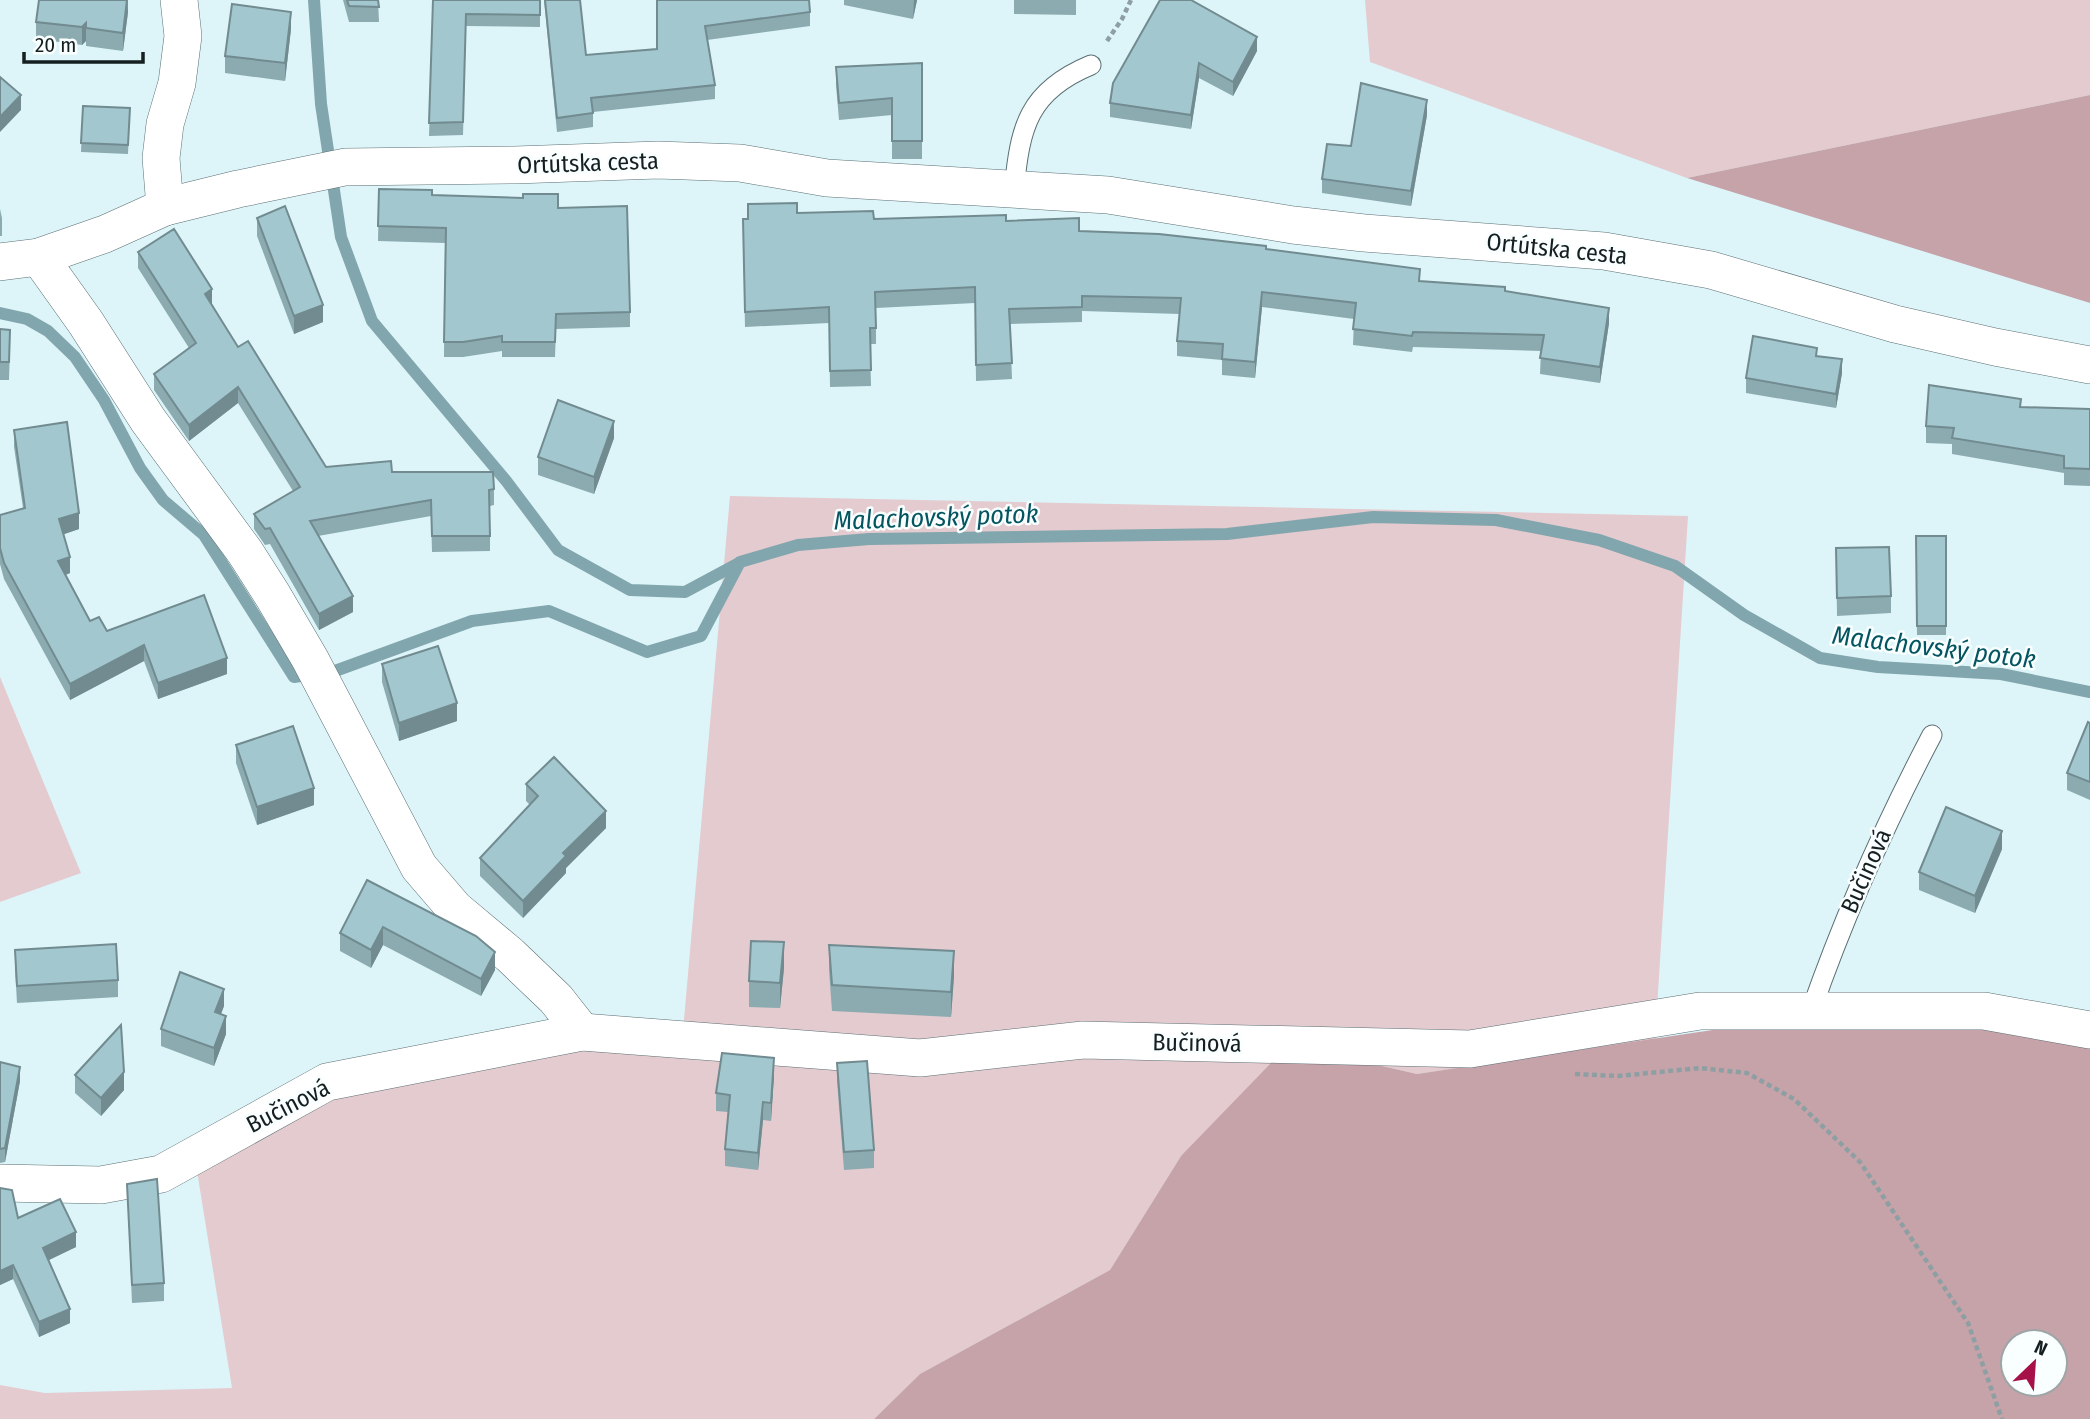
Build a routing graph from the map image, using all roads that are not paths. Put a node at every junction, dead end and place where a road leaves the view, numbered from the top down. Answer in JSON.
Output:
{"nodes":[{"id":1,"x":179,"y":0,"type":"edge"},
{"id":2,"x":1091,"y":65,"type":"road end"},
{"id":3,"x":1014,"y":190,"type":"junction"},
{"id":4,"x":165,"y":207,"type":"junction"},
{"id":5,"x":39,"y":257,"type":"junction"},
{"id":6,"x":0,"y":262,"type":"edge"},
{"id":7,"x":2090,"y":365,"type":"edge"},
{"id":8,"x":1932,"y":735,"type":"dead end"},
{"id":9,"x":1811,"y":1011,"type":"junction"},
{"id":10,"x":2090,"y":1030,"type":"edge"},
{"id":11,"x":582,"y":1032,"type":"junction"},
{"id":12,"x":0,"y":1184,"type":"edge"}],
"edges":[{"from":1,"to":4,"type":"street"},
{"from":2,"to":3,"type":"lane"},
{"from":3,"to":4,"type":"street","name":"Ortútska cesta"},
{"from":3,"to":7,"type":"street","name":"Ortútska cesta"},
{"from":4,"to":5,"type":"street","name":"Ortútska cesta"},
{"from":5,"to":6,"type":"street","name":"Ortútska cesta"},
{"from":5,"to":11,"type":"street"},
{"from":8,"to":9,"type":"lane","name":"Bučinová"},
{"from":9,"to":10,"type":"street","name":"Bučinová"},
{"from":9,"to":11,"type":"street","name":"Bučinová"},
{"from":11,"to":12,"type":"street","name":"Bučinová"}]}
